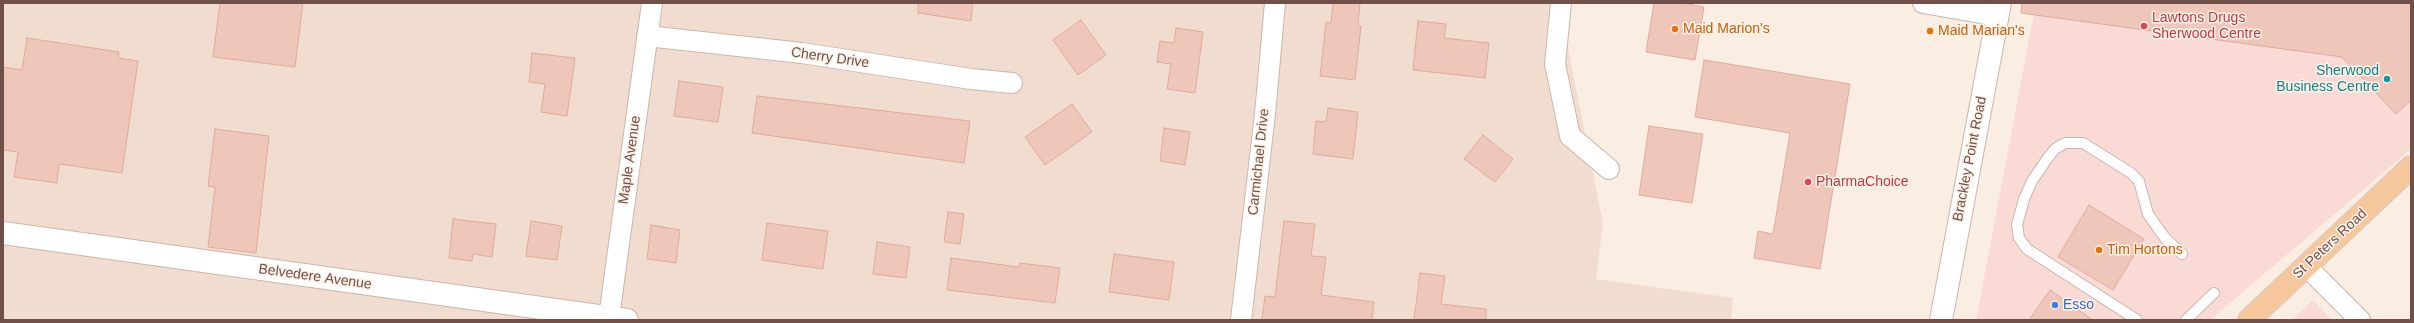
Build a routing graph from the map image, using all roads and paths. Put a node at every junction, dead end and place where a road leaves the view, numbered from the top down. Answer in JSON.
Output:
{"nodes":[{"id":1,"x":652,"y":3,"type":"edge"},
{"id":2,"x":1275,"y":3,"type":"edge"},
{"id":3,"x":1562,"y":3,"type":"edge"},
{"id":4,"x":1922,"y":3,"type":"edge"},
{"id":5,"x":1999,"y":9,"type":"edge"},
{"id":6,"x":648,"y":36,"type":"junction"},
{"id":7,"x":1012,"y":83,"type":"dead end"},
{"id":8,"x":2411,"y":167,"type":"edge"},
{"id":9,"x":1609,"y":169,"type":"dead end"},
{"id":10,"x":3,"y":234,"type":"edge"},
{"id":11,"x":2182,"y":254,"type":"dead end"},
{"id":12,"x":2306,"y":266,"type":"junction"},
{"id":13,"x":2214,"y":293,"type":"dead end"},
{"id":14,"x":618,"y":319,"type":"edge"},
{"id":15,"x":1942,"y":319,"type":"edge"},
{"id":16,"x":1241,"y":320,"type":"edge"},
{"id":17,"x":2137,"y":320,"type":"edge"},
{"id":18,"x":2186,"y":320,"type":"edge"},
{"id":19,"x":2249,"y":320,"type":"edge"},
{"id":20,"x":2360,"y":320,"type":"edge"}],
"edges":[{"from":1,"to":6,"type":"street","name":"Maple Avenue"},
{"from":2,"to":16,"type":"street","name":"Carmichael Drive"},
{"from":3,"to":9,"type":"street"},
{"from":4,"to":5,"type":"street"},
{"from":5,"to":15,"type":"main road","name":"Brackley Point Road"},
{"from":6,"to":7,"type":"street","name":"Cherry Drive"},
{"from":6,"to":14,"type":"street","name":"Maple Avenue"},
{"from":8,"to":12,"type":"main road","name":"St Peters Road"},
{"from":10,"to":14,"type":"main road","name":"Belvedere Avenue"},
{"from":11,"to":17,"type":"lane"},
{"from":12,"to":19,"type":"main road","name":"St Peters Road"},
{"from":12,"to":20,"type":"street"},
{"from":13,"to":18,"type":"lane"}]}
